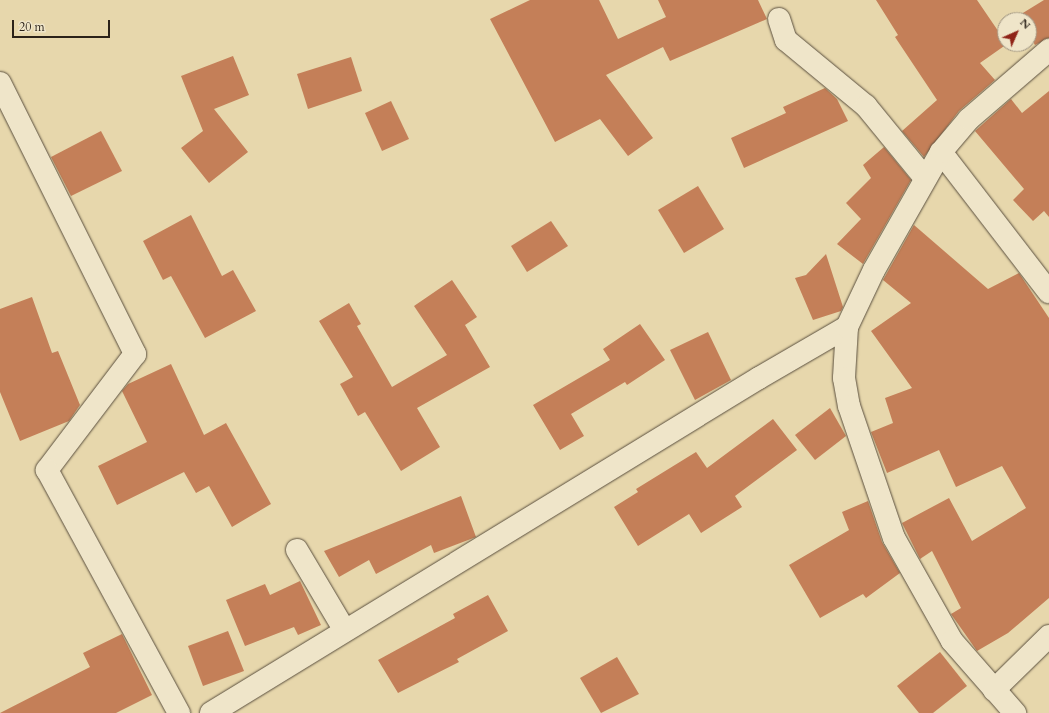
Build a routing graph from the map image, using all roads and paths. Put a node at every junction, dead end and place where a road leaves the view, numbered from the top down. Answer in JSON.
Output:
{"nodes":[{"id":1,"x":779,"y":19,"type":"dead end"},
{"id":2,"x":1049,"y":50,"type":"edge"},
{"id":3,"x":0,"y":83,"type":"edge"},
{"id":4,"x":941,"y":152,"type":"junction"},
{"id":5,"x":925,"y":178,"type":"junction"},
{"id":6,"x":1049,"y":292,"type":"edge"},
{"id":7,"x":847,"y":327,"type":"junction"},
{"id":8,"x":297,"y":550,"type":"dead end"},
{"id":9,"x":344,"y":629,"type":"junction"},
{"id":10,"x":1049,"y":636,"type":"edge"},
{"id":11,"x":994,"y":690,"type":"junction"},
{"id":12,"x":179,"y":713,"type":"edge"},
{"id":13,"x":211,"y":713,"type":"edge"},
{"id":14,"x":1015,"y":713,"type":"edge"}],
"edges":[{"from":1,"to":5,"type":"street"},
{"from":2,"to":4,"type":"street"},
{"from":3,"to":12,"type":"street"},
{"from":4,"to":5,"type":"street"},
{"from":4,"to":6,"type":"street"},
{"from":5,"to":7,"type":"street"},
{"from":7,"to":9,"type":"street"},
{"from":7,"to":11,"type":"street"},
{"from":8,"to":9,"type":"street"},
{"from":9,"to":13,"type":"street"},
{"from":10,"to":11,"type":"street"},
{"from":11,"to":14,"type":"street"}]}
